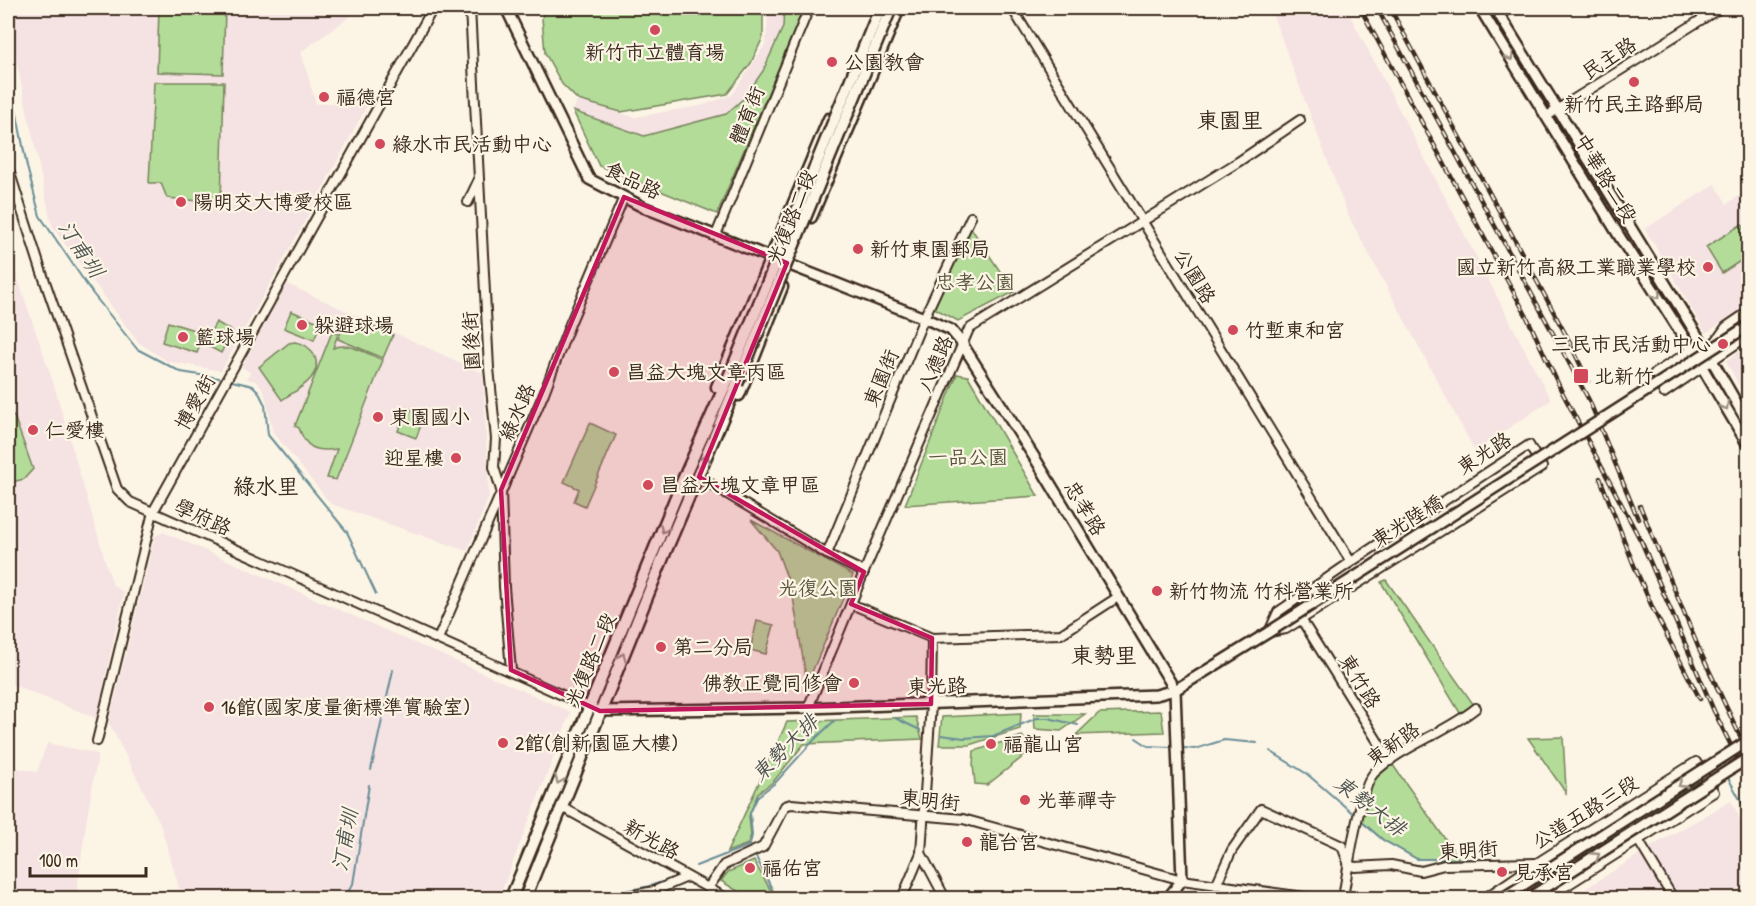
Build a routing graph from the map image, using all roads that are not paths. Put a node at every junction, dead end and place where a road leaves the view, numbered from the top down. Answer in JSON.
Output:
{"nodes":[{"id":1,"x":433,"y":8,"type":"edge"},
{"id":2,"x":470,"y":8,"type":"edge"},
{"id":3,"x":506,"y":8,"type":"edge"},
{"id":4,"x":809,"y":8,"type":"edge"},
{"id":5,"x":875,"y":8,"type":"edge"},
{"id":6,"x":880,"y":8,"type":"edge"},
{"id":7,"x":886,"y":8,"type":"edge"},
{"id":8,"x":891,"y":8,"type":"edge"},
{"id":9,"x":899,"y":8,"type":"edge"},
{"id":10,"x":1012,"y":8,"type":"edge"},
{"id":11,"x":1480,"y":8,"type":"edge"},
{"id":12,"x":1495,"y":8,"type":"edge"},
{"id":13,"x":1720,"y":8,"type":"edge"},
{"id":14,"x":1558,"y":111,"type":"junction"},
{"id":15,"x":1547,"y":116,"type":"junction"},
{"id":16,"x":1300,"y":120,"type":"dead end"},
{"id":17,"x":8,"y":168,"type":"edge"},
{"id":18,"x":478,"y":180,"type":"junction"},
{"id":19,"x":624,"y":197,"type":"junction"},
{"id":20,"x":468,"y":202,"type":"dead end"},
{"id":21,"x":971,"y":217,"type":"dead end"},
{"id":22,"x":1142,"y":220,"type":"junction"},
{"id":23,"x":716,"y":235,"type":"junction"},
{"id":24,"x":771,"y":257,"type":"junction"},
{"id":25,"x":791,"y":264,"type":"junction"},
{"id":26,"x":1749,"y":312,"type":"edge"},
{"id":27,"x":924,"y":318,"type":"junction"},
{"id":28,"x":1749,"y":326,"type":"edge"},
{"id":29,"x":1749,"y":336,"type":"edge"},
{"id":30,"x":962,"y":342,"type":"junction"},
{"id":31,"x":1705,"y":348,"type":"junction"},
{"id":32,"x":1692,"y":350,"type":"junction"},
{"id":33,"x":1712,"y":360,"type":"junction"},
{"id":34,"x":1702,"y":367,"type":"junction"},
{"id":35,"x":733,"y":381,"type":"junction"},
{"id":36,"x":1749,"y":423,"type":"edge"},
{"id":37,"x":702,"y":436,"type":"junction"},
{"id":38,"x":714,"y":439,"type":"junction"},
{"id":39,"x":1749,"y":445,"type":"edge"},
{"id":40,"x":699,"y":477,"type":"junction"},
{"id":41,"x":501,"y":489,"type":"junction"},
{"id":42,"x":153,"y":512,"type":"junction"},
{"id":43,"x":1419,"y":516,"type":"junction"},
{"id":44,"x":1433,"y":537,"type":"junction"},
{"id":45,"x":827,"y":554,"type":"junction"},
{"id":46,"x":1351,"y":562,"type":"junction"},
{"id":47,"x":864,"y":572,"type":"junction"},
{"id":48,"x":1118,"y":597,"type":"junction"},
{"id":49,"x":851,"y":604,"type":"junction"},
{"id":50,"x":1301,"y":620,"type":"junction"},
{"id":51,"x":1269,"y":632,"type":"junction"},
{"id":52,"x":932,"y":638,"type":"junction"},
{"id":53,"x":438,"y":639,"type":"junction"},
{"id":54,"x":511,"y":670,"type":"junction"},
{"id":55,"x":1175,"y":690,"type":"junction"},
{"id":56,"x":931,"y":704,"type":"junction"},
{"id":57,"x":589,"y":706,"type":"junction"},
{"id":58,"x":808,"y":708,"type":"junction"},
{"id":59,"x":1476,"y":708,"type":"dead end"},
{"id":60,"x":600,"y":711,"type":"junction"},
{"id":61,"x":97,"y":741,"type":"dead end"},
{"id":62,"x":1749,"y":741,"type":"edge"},
{"id":63,"x":1749,"y":758,"type":"edge"},
{"id":64,"x":1390,"y":761,"type":"junction"},
{"id":65,"x":561,"y":807,"type":"junction"},
{"id":66,"x":1621,"y":811,"type":"junction"},
{"id":67,"x":924,"y":814,"type":"junction"},
{"id":68,"x":1639,"y":840,"type":"junction"},
{"id":69,"x":921,"y":853,"type":"junction"},
{"id":70,"x":1537,"y":863,"type":"junction"},
{"id":71,"x":1349,"y":865,"type":"junction"},
{"id":72,"x":687,"y":877,"type":"junction"},
{"id":73,"x":1182,"y":880,"type":"junction"},
{"id":74,"x":1216,"y":885,"type":"junction"},
{"id":75,"x":708,"y":888,"type":"junction"},
{"id":76,"x":511,"y":898,"type":"edge"},
{"id":77,"x":525,"y":898,"type":"edge"},
{"id":78,"x":619,"y":898,"type":"edge"},
{"id":79,"x":726,"y":898,"type":"edge"},
{"id":80,"x":902,"y":898,"type":"edge"},
{"id":81,"x":945,"y":898,"type":"edge"},
{"id":82,"x":1168,"y":898,"type":"edge"},
{"id":83,"x":1312,"y":898,"type":"edge"},
{"id":84,"x":1343,"y":898,"type":"edge"},
{"id":85,"x":1485,"y":898,"type":"edge"},
{"id":86,"x":1503,"y":898,"type":"edge"},
{"id":87,"x":1529,"y":898,"type":"edge"},
{"id":88,"x":1547,"y":898,"type":"edge"},
{"id":89,"x":1672,"y":898,"type":"edge"}],
"edges":[{"from":1,"to":42,"type":"street","name":"博愛街"},
{"from":2,"to":18,"type":"street","name":"園後街"},
{"from":3,"to":19,"type":"street","name":"食品路"},
{"from":4,"to":23,"type":"street","name":"體育街"},
{"from":5,"to":24,"type":"main road","name":"光復路二段"},
{"from":6,"to":35,"type":"main road","bridge":true},
{"from":7,"to":24,"type":"main road","bridge":true},
{"from":8,"to":35,"type":"main road","bridge":true},
{"from":9,"to":25,"type":"main road","name":"光復路二段"},
{"from":10,"to":22,"type":"street","name":"公園路"},
{"from":11,"to":15,"type":"street","name":"中華路二段","one_way":true},
{"from":12,"to":14,"type":"street","name":"中華路二段"},
{"from":13,"to":14,"type":"street","name":"民主路"},
{"from":14,"to":15,"type":"street","name":"民主路"},
{"from":14,"to":31,"type":"street","name":"中華路二段"},
{"from":15,"to":32,"type":"street","name":"中華路二段","one_way":true},
{"from":16,"to":22,"type":"street","name":"八德路"},
{"from":17,"to":42,"type":"street","name":"學府路"},
{"from":18,"to":20,"type":"street"},
{"from":18,"to":41,"type":"street","name":"園後街"},
{"from":19,"to":23,"type":"street","name":"食品路"},
{"from":19,"to":41,"type":"street","name":"綠水路"},
{"from":21,"to":27,"type":"street","name":"東園街"},
{"from":22,"to":30,"type":"street","name":"八德路"},
{"from":22,"to":46,"type":"street","name":"公園路"},
{"from":23,"to":24,"type":"street","name":"食品路"},
{"from":24,"to":25,"type":"street","name":"忠孝路"},
{"from":24,"to":37,"type":"main road","name":"光復路二段"},
{"from":25,"to":27,"type":"street","name":"忠孝路"},
{"from":25,"to":38,"type":"main road","name":"光復路二段"},
{"from":26,"to":31,"type":"street"},
{"from":27,"to":30,"type":"street","name":"忠孝路"},
{"from":27,"to":45,"type":"street","name":"東園街"},
{"from":28,"to":51,"type":"street","name":"東光陸橋","bridge":true},
{"from":29,"to":33,"type":"street"},
{"from":30,"to":47,"type":"street","name":"八德路"},
{"from":30,"to":48,"type":"street","name":"忠孝路"},
{"from":31,"to":32,"type":"street"},
{"from":31,"to":33,"type":"street","name":"中華路二段"},
{"from":32,"to":34,"type":"street","name":"中華路二段"},
{"from":32,"to":34,"type":"street"},
{"from":33,"to":34,"type":"street"},
{"from":33,"to":36,"type":"street","name":"中華路二段"},
{"from":34,"to":39,"type":"street","name":"中華路二段","one_way":true},
{"from":35,"to":37,"type":"main road","name":"光復路二段"},
{"from":35,"to":38,"type":"main road","name":"光復路二段"},
{"from":37,"to":57,"type":"main road","name":"光復路二段","one_way":true},
{"from":40,"to":38,"type":"main road","name":"光復路二段","one_way":true},
{"from":40,"to":45,"type":"street"},
{"from":60,"to":40,"type":"main road","name":"光復路二段","one_way":true},
{"from":41,"to":53,"type":"street","name":"綠水路"},
{"from":41,"to":54,"type":"street","name":"園後街"},
{"from":42,"to":53,"type":"street","name":"學府路"},
{"from":42,"to":61,"type":"street","name":"博愛街"},
{"from":43,"to":44,"type":"street"},
{"from":43,"to":44,"type":"street","name":"東光路"},
{"from":43,"to":46,"type":"street","name":"東光路"},
{"from":44,"to":50,"type":"street","name":"東光路"},
{"from":45,"to":47,"type":"street"},
{"from":46,"to":51,"type":"street","name":"東光路"},
{"from":47,"to":49,"type":"street","name":"八德路"},
{"from":48,"to":52,"type":"street"},
{"from":48,"to":55,"type":"street","name":"忠孝路"},
{"from":49,"to":52,"type":"street"},
{"from":49,"to":58,"type":"street","name":"八德路"},
{"from":50,"to":51,"type":"street","name":"東光路"},
{"from":50,"to":64,"type":"street","name":"東竹路"},
{"from":51,"to":55,"type":"street","name":"東光路"},
{"from":52,"to":56,"type":"street"},
{"from":53,"to":54,"type":"street","name":"學府路"},
{"from":54,"to":57,"type":"street","name":"學府路"},
{"from":55,"to":56,"type":"street","name":"東光路"},
{"from":55,"to":73,"type":"street","name":"忠孝路"},
{"from":56,"to":58,"type":"street","name":"東光路"},
{"from":56,"to":67,"type":"street"},
{"from":57,"to":60,"type":"street","name":"東光路"},
{"from":57,"to":76,"type":"main road","name":"光復路二段","one_way":true},
{"from":58,"to":60,"type":"street","name":"東光路"},
{"from":59,"to":64,"type":"street","name":"東新路"},
{"from":60,"to":65,"type":"main road","name":"光復路二段"},
{"from":62,"to":86,"type":"street","name":"公道五路三段","one_way":true,"bridge":true},
{"from":87,"to":63,"type":"street","one_way":true,"bridge":true},
{"from":64,"to":71,"type":"street","name":"東新路"},
{"from":65,"to":72,"type":"street","name":"新光路"},
{"from":65,"to":77,"type":"main road","name":"光復路二段"},
{"from":66,"to":68,"type":"street"},
{"from":66,"to":68,"type":"street","name":"公道五路三段"},
{"from":66,"to":70,"type":"street","name":"公道五路三段"},
{"from":67,"to":69,"type":"street"},
{"from":67,"to":73,"type":"street","name":"東明街"},
{"from":67,"to":75,"type":"street","name":"東明街"},
{"from":68,"to":88,"type":"street","name":"公道五路三段"},
{"from":68,"to":89,"type":"street"},
{"from":69,"to":80,"type":"street"},
{"from":69,"to":81,"type":"street"},
{"from":70,"to":71,"type":"street","name":"東明街"},
{"from":70,"to":85,"type":"street","name":"公道五路三段"},
{"from":71,"to":74,"type":"street"},
{"from":71,"to":84,"type":"street","name":"東新路"},
{"from":72,"to":75,"type":"street","name":"新光路"},
{"from":72,"to":78,"type":"street"},
{"from":73,"to":74,"type":"street","name":"東明街"},
{"from":73,"to":82,"type":"street"},
{"from":74,"to":83,"type":"street","name":"東明街"},
{"from":75,"to":79,"type":"street","name":"新光路"}]}
